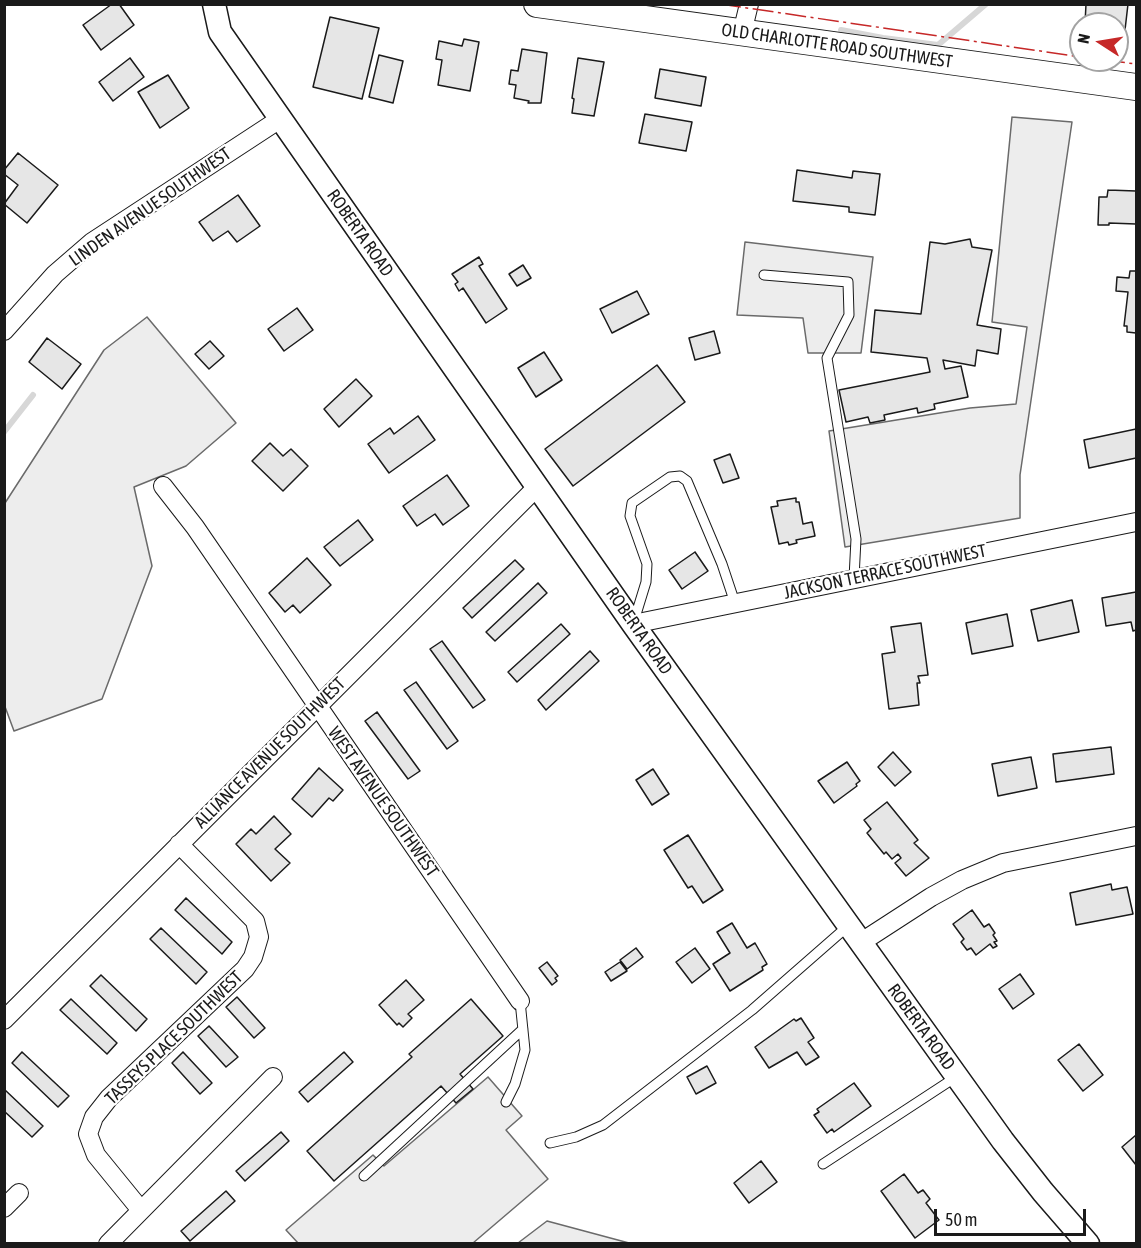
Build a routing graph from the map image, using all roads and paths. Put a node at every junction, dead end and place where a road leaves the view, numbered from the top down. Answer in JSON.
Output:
{"nodes":[{"id":1,"x":214,"y":4,"type":"edge"},
{"id":2,"x":537,"y":4,"type":"edge"},
{"id":3,"x":748,"y":4,"type":"edge"},
{"id":4,"x":742,"y":33,"type":"junction"},
{"id":5,"x":1137,"y":87,"type":"edge"},
{"id":6,"x":280,"y":119,"type":"junction"},
{"id":7,"x":764,"y":275,"type":"dead end"},
{"id":8,"x":4,"y":331,"type":"edge"},
{"id":9,"x":163,"y":486,"type":"dead end"},
{"id":10,"x":537,"y":487,"type":"junction"},
{"id":11,"x":1137,"y":522,"type":"edge"},
{"id":12,"x":854,"y":578,"type":"junction"},
{"id":13,"x":735,"y":603,"type":"junction"},
{"id":14,"x":633,"y":624,"type":"junction"},
{"id":15,"x":317,"y":706,"type":"junction"},
{"id":16,"x":1137,"y":836,"type":"edge"},
{"id":17,"x":179,"y":844,"type":"junction"},
{"id":18,"x":854,"y":935,"type":"junction"},
{"id":19,"x":520,"y":1000,"type":"joint"},
{"id":20,"x":4,"y":1020,"type":"edge"},
{"id":21,"x":523,"y":1029,"type":"junction"},
{"id":22,"x":273,"y":1077,"type":"dead end"},
{"id":23,"x":956,"y":1077,"type":"junction"},
{"id":24,"x":506,"y":1102,"type":"dead end"},
{"id":25,"x":550,"y":1143,"type":"dead end"},
{"id":26,"x":823,"y":1164,"type":"dead end"},
{"id":27,"x":364,"y":1176,"type":"dead end"},
{"id":28,"x":19,"y":1193,"type":"dead end"},
{"id":29,"x":4,"y":1208,"type":"edge"},
{"id":30,"x":140,"y":1209,"type":"junction"},
{"id":31,"x":108,"y":1244,"type":"edge"},
{"id":32,"x":1088,"y":1244,"type":"edge"}],
"edges":[{"from":1,"to":6,"type":"street","name":"ROBERTA ROAD"},
{"from":2,"to":4,"type":"main road","name":"OLD CHARLOTTE ROAD SOUTHWEST"},
{"from":3,"to":4,"type":"street"},
{"from":4,"to":5,"type":"main road","name":"OLD CHARLOTTE ROAD SOUTHWEST"},
{"from":6,"to":8,"type":"street","name":"LINDEN AVENUE SOUTHWEST"},
{"from":6,"to":10,"type":"street","name":"ROBERTA ROAD"},
{"from":7,"to":12,"type":"lane"},
{"from":9,"to":15,"type":"street","name":"WEST AVENUE SOUTHWEST"},
{"from":10,"to":14,"type":"street","name":"ROBERTA ROAD"},
{"from":10,"to":15,"type":"street","name":"ALLIANCE AVENUE SOUTHWEST"},
{"from":11,"to":12,"type":"street","name":"JACKSON TERRACE SOUTHWEST"},
{"from":12,"to":13,"type":"street","name":"JACKSON TERRACE SOUTHWEST"},
{"from":13,"to":14,"type":"street","name":"JACKSON TERRACE SOUTHWEST"},
{"from":13,"to":14,"type":"lane"},
{"from":14,"to":18,"type":"street","name":"ROBERTA ROAD"},
{"from":15,"to":17,"type":"street","name":"ALLIANCE AVENUE SOUTHWEST"},
{"from":15,"to":19,"type":"street","name":"WEST AVENUE SOUTHWEST"},
{"from":16,"to":18,"type":"street"},
{"from":17,"to":20,"type":"street","name":"ALLIANCE AVENUE SOUTHWEST"},
{"from":17,"to":30,"type":"street","name":"TASSEYS PLACE SOUTHWEST"},
{"from":18,"to":23,"type":"street","name":"ROBERTA ROAD"},
{"from":18,"to":25,"type":"lane"},
{"from":19,"to":21,"type":"lane"},
{"from":21,"to":24,"type":"lane"},
{"from":21,"to":27,"type":"lane"},
{"from":22,"to":30,"type":"street"},
{"from":23,"to":26,"type":"lane"},
{"from":23,"to":32,"type":"street","name":"ROBERTA ROAD"},
{"from":28,"to":29,"type":"street"},
{"from":30,"to":31,"type":"street"}]}
